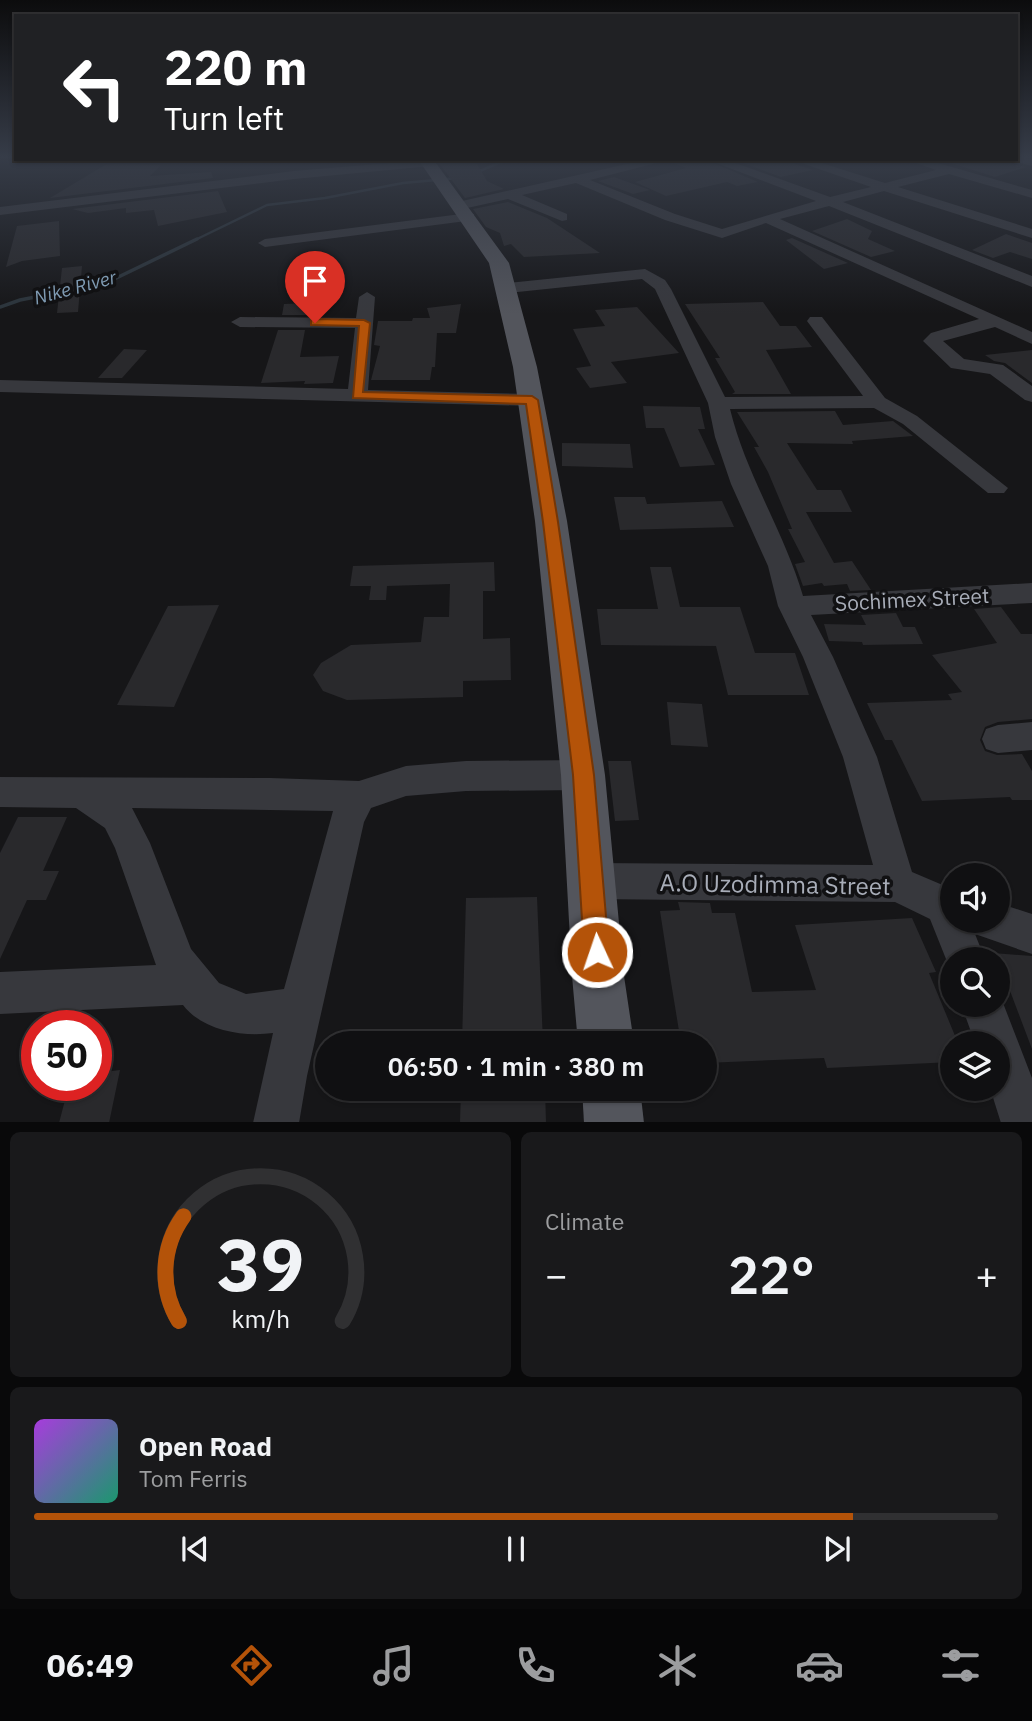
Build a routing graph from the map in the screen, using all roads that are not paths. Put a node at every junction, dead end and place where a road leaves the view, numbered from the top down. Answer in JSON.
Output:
{"nodes":[{"id":1,"x":21,"y":209,"type":"edge"},
{"id":2,"x":366,"y":209,"type":"edge"},
{"id":3,"x":460,"y":209,"type":"edge"},
{"id":4,"x":544,"y":209,"type":"edge"},
{"id":5,"x":655,"y":209,"type":"edge"},
{"id":6,"x":802,"y":209,"type":"edge"},
{"id":7,"x":849,"y":209,"type":"edge"},
{"id":8,"x":955,"y":209,"type":"edge"},
{"id":9,"x":0,"y":211,"type":"edge"},
{"id":10,"x":562,"y":217,"type":"dead end"},
{"id":11,"x":767,"y":218,"type":"junction"},
{"id":12,"x":1032,"y":234,"type":"edge"},
{"id":13,"x":265,"y":243,"type":"dead end"},
{"id":14,"x":1032,"y":282,"type":"edge"},
{"id":15,"x":507,"y":288,"type":"junction"},
{"id":16,"x":367,"y":297,"type":"dead end"},
{"id":17,"x":987,"y":316,"type":"junction"},
{"id":18,"x":816,"y":321,"type":"dead end"},
{"id":19,"x":240,"y":322,"type":"dead end"},
{"id":20,"x":364,"y":323,"type":"junction"},
{"id":21,"x":1032,"y":339,"type":"edge"},
{"id":22,"x":0,"y":386,"type":"edge"},
{"id":23,"x":357,"y":395,"type":"junction"},
{"id":24,"x":1032,"y":396,"type":"edge"},
{"id":25,"x":532,"y":400,"type":"junction"},
{"id":26,"x":718,"y":402,"type":"junction"},
{"id":27,"x":878,"y":402,"type":"junction"},
{"id":28,"x":996,"y":488,"type":"dead end"},
{"id":29,"x":1032,"y":593,"type":"edge"},
{"id":30,"x":792,"y":606,"type":"junction"},
{"id":31,"x":1032,"y":736,"type":"edge"},
{"id":32,"x":998,"y":739,"type":"dead end"},
{"id":33,"x":583,"y":775,"type":"junction"},
{"id":34,"x":0,"y":792,"type":"edge"},
{"id":35,"x":83,"y":793,"type":"junction"},
{"id":36,"x":359,"y":797,"type":"junction"},
{"id":37,"x":593,"y":881,"type":"junction"},
{"id":38,"x":897,"y":884,"type":"junction"},
{"id":39,"x":940,"y":904,"type":"edge"},
{"id":40,"x":1010,"y":927,"type":"edge"},
{"id":41,"x":1032,"y":934,"type":"edge"},
{"id":42,"x":191,"y":984,"type":"junction"},
{"id":43,"x":0,"y":993,"type":"edge"},
{"id":44,"x":301,"y":1009,"type":"junction"},
{"id":45,"x":605,"y":1031,"type":"edge"},
{"id":46,"x":1010,"y":1080,"type":"edge"},
{"id":47,"x":612,"y":1101,"type":"edge"},
{"id":48,"x":276,"y":1122,"type":"edge"},
{"id":49,"x":614,"y":1122,"type":"edge"},
{"id":50,"x":1025,"y":1122,"type":"edge"}],
"edges":[{"from":1,"to":9,"type":"street"},
{"from":2,"to":13,"type":"street"},
{"from":3,"to":15,"type":"main road"},
{"from":4,"to":10,"type":"street"},
{"from":5,"to":11,"type":"street"},
{"from":6,"to":11,"type":"street"},
{"from":7,"to":14,"type":"street"},
{"from":8,"to":12,"type":"street"},
{"from":11,"to":17,"type":"street"},
{"from":15,"to":25,"type":"main road"},
{"from":15,"to":26,"type":"street"},
{"from":16,"to":20,"type":"street"},
{"from":17,"to":21,"type":"street"},
{"from":17,"to":24,"type":"street"},
{"from":18,"to":27,"type":"street"},
{"from":19,"to":20,"type":"street"},
{"from":20,"to":23,"type":"street"},
{"from":22,"to":23,"type":"street"},
{"from":23,"to":25,"type":"street"},
{"from":25,"to":33,"type":"main road"},
{"from":26,"to":27,"type":"street"},
{"from":26,"to":30,"type":"street"},
{"from":27,"to":28,"type":"street"},
{"from":29,"to":30,"type":"street","name":"Sochimex Street"},
{"from":30,"to":38,"type":"street"},
{"from":31,"to":32,"type":"street"},
{"from":33,"to":36,"type":"street"},
{"from":33,"to":37,"type":"main road"},
{"from":34,"to":35,"type":"street"},
{"from":35,"to":36,"type":"street"},
{"from":35,"to":42,"type":"street"},
{"from":36,"to":44,"type":"street"},
{"from":37,"to":38,"type":"street","name":"A.O Uzodimma Street"},
{"from":37,"to":45,"type":"main road"},
{"from":38,"to":39,"type":"street","name":"A.O Uzodimma Street"},
{"from":40,"to":41,"type":"street"},
{"from":42,"to":43,"type":"street"},
{"from":42,"to":44,"type":"street"},
{"from":44,"to":48,"type":"street"},
{"from":46,"to":50,"type":"street"},
{"from":47,"to":49,"type":"main road"}]}
